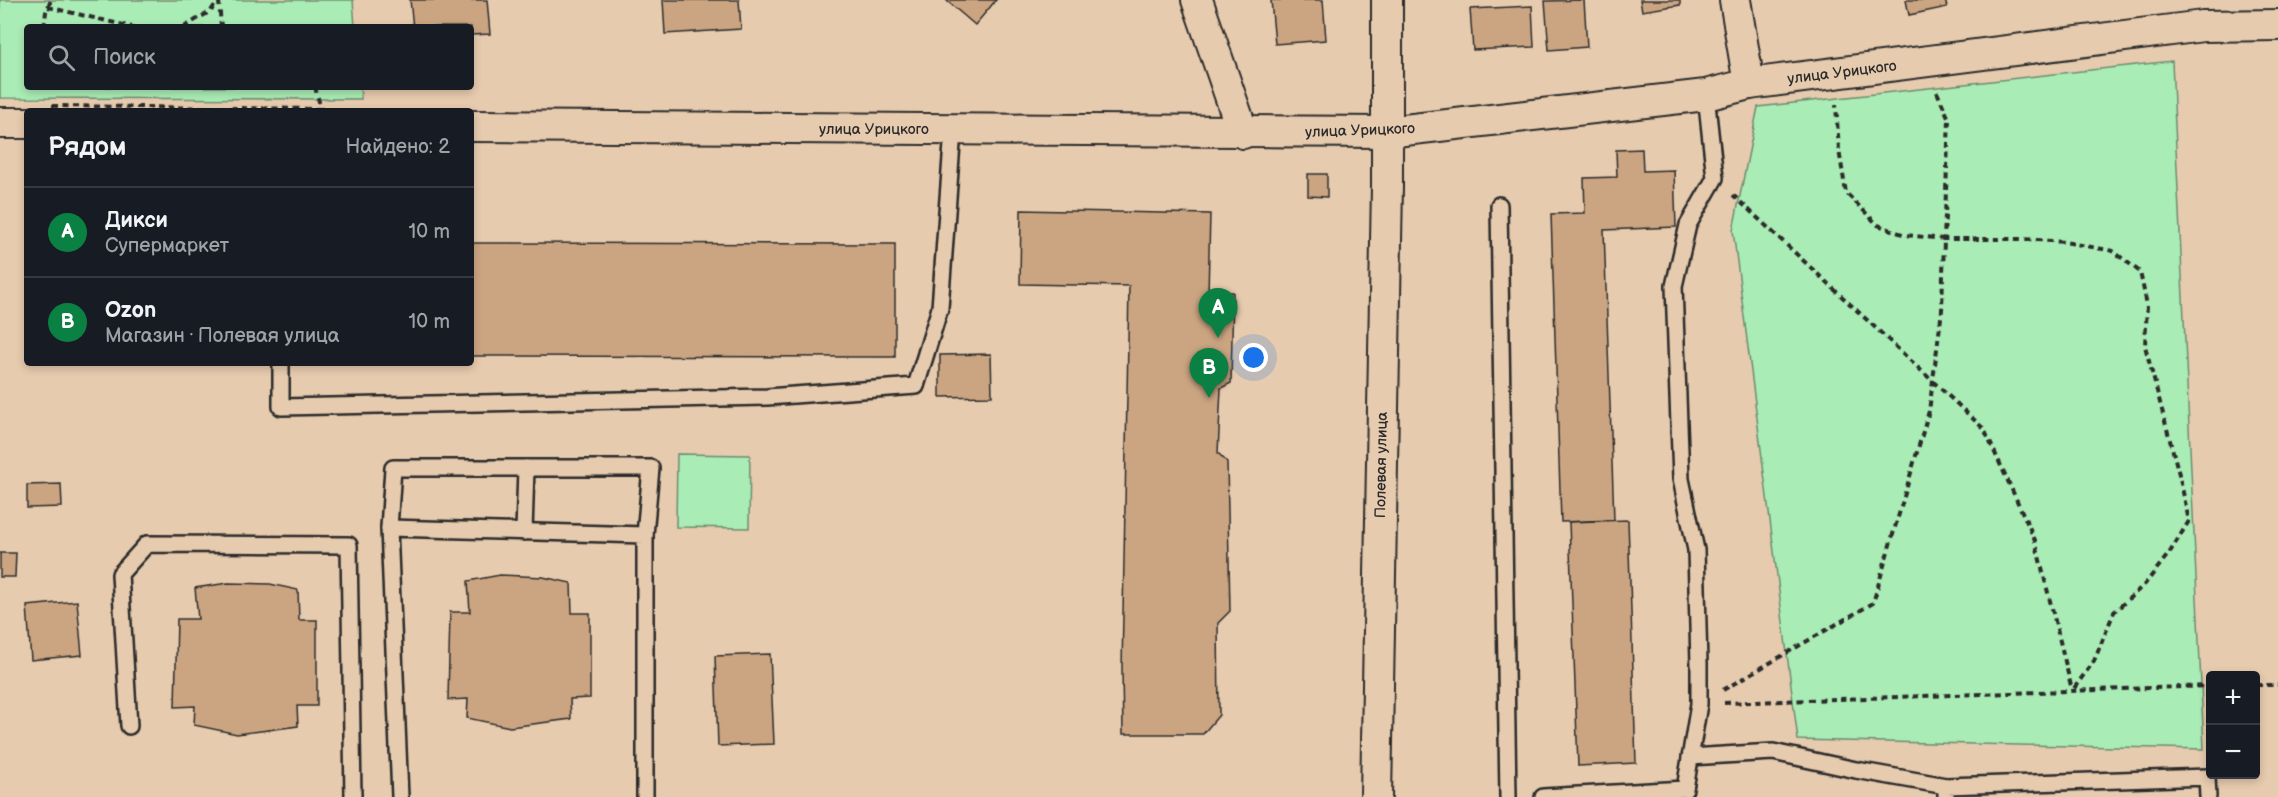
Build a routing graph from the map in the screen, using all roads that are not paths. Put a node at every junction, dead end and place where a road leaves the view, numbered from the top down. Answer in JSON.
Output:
{"nodes":[{"id":1,"x":1197,"y":0,"type":"edge"},
{"id":2,"x":1387,"y":0,"type":"edge"},
{"id":3,"x":1735,"y":0,"type":"edge"},
{"id":4,"x":2202,"y":13,"type":"edge"},
{"id":5,"x":2278,"y":25,"type":"edge"},
{"id":6,"x":1749,"y":84,"type":"junction"},
{"id":7,"x":1706,"y":95,"type":"junction"},
{"id":8,"x":24,"y":117,"type":"edge"},
{"id":9,"x":0,"y":123,"type":"edge"},
{"id":10,"x":474,"y":126,"type":"edge"},
{"id":11,"x":953,"y":130,"type":"junction"},
{"id":12,"x":1243,"y":132,"type":"junction"},
{"id":13,"x":1387,"y":132,"type":"junction"},
{"id":14,"x":1499,"y":205,"type":"dead end"},
{"id":15,"x":281,"y":366,"type":"edge"},
{"id":16,"x":526,"y":468,"type":"junction"},
{"id":17,"x":389,"y":528,"type":"junction"},
{"id":18,"x":524,"y":532,"type":"junction"},
{"id":19,"x":645,"y":535,"type":"junction"},
{"id":20,"x":129,"y":726,"type":"dead end"},
{"id":21,"x":1690,"y":758,"type":"junction"},
{"id":22,"x":1946,"y":791,"type":"edge"},
{"id":23,"x":1685,"y":793,"type":"edge"},
{"id":24,"x":353,"y":797,"type":"edge"},
{"id":25,"x":400,"y":797,"type":"edge"},
{"id":26,"x":645,"y":797,"type":"edge"},
{"id":27,"x":1376,"y":797,"type":"edge"},
{"id":28,"x":1508,"y":797,"type":"edge"},
{"id":29,"x":1544,"y":797,"type":"edge"},
{"id":30,"x":2208,"y":797,"type":"edge"}],
"edges":[{"from":1,"to":12,"type":"street"},
{"from":2,"to":13,"type":"street","name":"Полевая улица"},
{"from":3,"to":6,"type":"street"},
{"from":4,"to":5,"type":"street","name":"улица Урицкого"},
{"from":4,"to":6,"type":"street","name":"улица Урицкого"},
{"from":6,"to":7,"type":"street","name":"улица Урицкого"},
{"from":7,"to":13,"type":"street","name":"улица Урицкого"},
{"from":7,"to":21,"type":"lane"},
{"from":8,"to":9,"type":"street"},
{"from":10,"to":11,"type":"street","name":"улица Урицкого"},
{"from":11,"to":12,"type":"street","name":"улица Урицкого"},
{"from":11,"to":15,"type":"lane"},
{"from":12,"to":13,"type":"street","name":"улица Урицкого"},
{"from":13,"to":27,"type":"street","name":"Полевая улица"},
{"from":14,"to":28,"type":"lane"},
{"from":16,"to":17,"type":"lane"},
{"from":16,"to":18,"type":"lane"},
{"from":16,"to":19,"type":"lane"},
{"from":17,"to":18,"type":"lane"},
{"from":17,"to":25,"type":"lane"},
{"from":18,"to":19,"type":"lane"},
{"from":19,"to":26,"type":"lane"},
{"from":20,"to":24,"type":"lane"},
{"from":21,"to":22,"type":"lane"},
{"from":21,"to":23,"type":"lane"},
{"from":22,"to":30,"type":"lane"},
{"from":23,"to":29,"type":"lane"}]}
